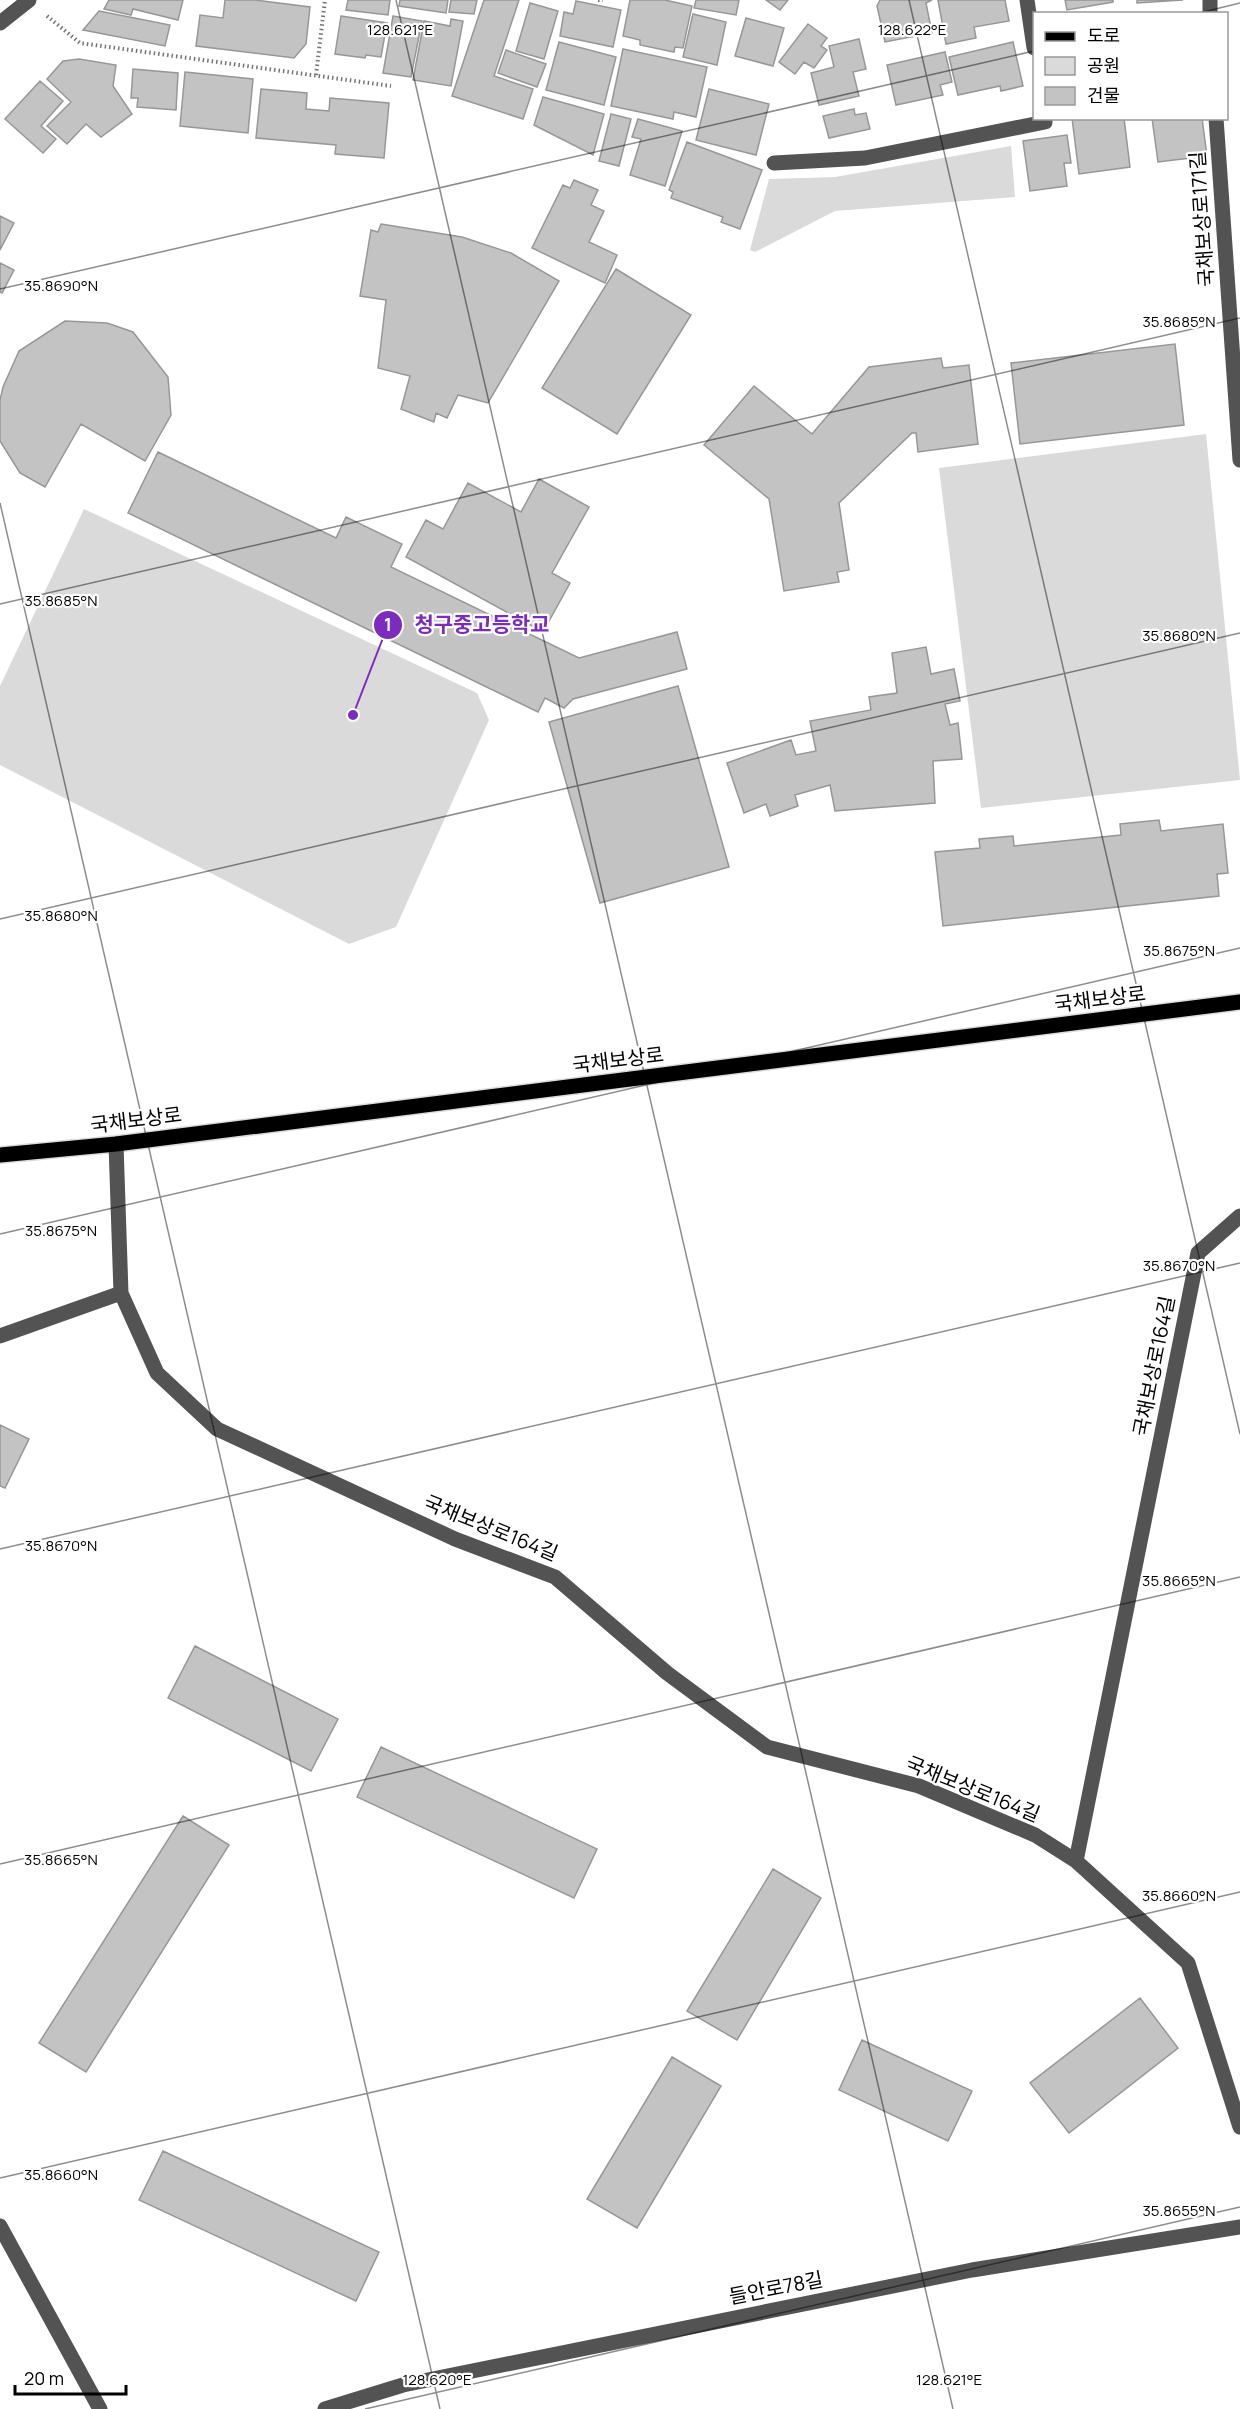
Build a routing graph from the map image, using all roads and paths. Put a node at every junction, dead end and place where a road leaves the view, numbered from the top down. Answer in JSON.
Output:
{"nodes":[{"id":1,"x":325,"y":0,"type":"edge"},
{"id":2,"x":598,"y":0,"type":"edge"},
{"id":3,"x":603,"y":0,"type":"edge"},
{"id":4,"x":1028,"y":0,"type":"edge"},
{"id":5,"x":28,"y":1,"type":"edge"},
{"id":6,"x":0,"y":23,"type":"edge"},
{"id":7,"x":1033,"y":34,"type":"edge"},
{"id":8,"x":316,"y":75,"type":"junction"},
{"id":9,"x":391,"y":86,"type":"dead end"},
{"id":10,"x":1045,"y":120,"type":"edge"},
{"id":11,"x":1216,"y":120,"type":"edge"},
{"id":12,"x":774,"y":163,"type":"dead end"},
{"id":13,"x":1240,"y":460,"type":"edge"},
{"id":14,"x":1240,"y":1002,"type":"edge"},
{"id":15,"x":116,"y":1144,"type":"junction"},
{"id":16,"x":0,"y":1155,"type":"edge"},
{"id":17,"x":1240,"y":1216,"type":"edge"},
{"id":18,"x":121,"y":1293,"type":"junction"},
{"id":19,"x":0,"y":1336,"type":"edge"},
{"id":20,"x":1076,"y":1861,"type":"junction"},
{"id":21,"x":1240,"y":2127,"type":"edge"},
{"id":22,"x":0,"y":2226,"type":"edge"},
{"id":23,"x":1240,"y":2227,"type":"edge"},
{"id":24,"x":100,"y":2409,"type":"edge"},
{"id":25,"x":325,"y":2409,"type":"edge"}],
"edges":[{"from":1,"to":8,"type":"path"},
{"from":2,"to":3,"type":"path"},
{"from":4,"to":7,"type":"street"},
{"from":5,"to":6,"type":"street"},
{"from":5,"to":8,"type":"path"},
{"from":8,"to":9,"type":"path"},
{"from":10,"to":12,"type":"street"},
{"from":11,"to":13,"type":"street","name":"국채보상로171길"},
{"from":14,"to":15,"type":"main road","name":"국채보상로"},
{"from":15,"to":16,"type":"main road","name":"국채보상로"},
{"from":15,"to":18,"type":"street","name":"국채보상로164길"},
{"from":17,"to":20,"type":"street","name":"국채보상로164길"},
{"from":18,"to":19,"type":"street"},
{"from":18,"to":20,"type":"street","name":"국채보상로164길"},
{"from":20,"to":21,"type":"street","name":"국채보상로164길"},
{"from":22,"to":24,"type":"street"},
{"from":23,"to":25,"type":"street","name":"들안로78길"}]}
